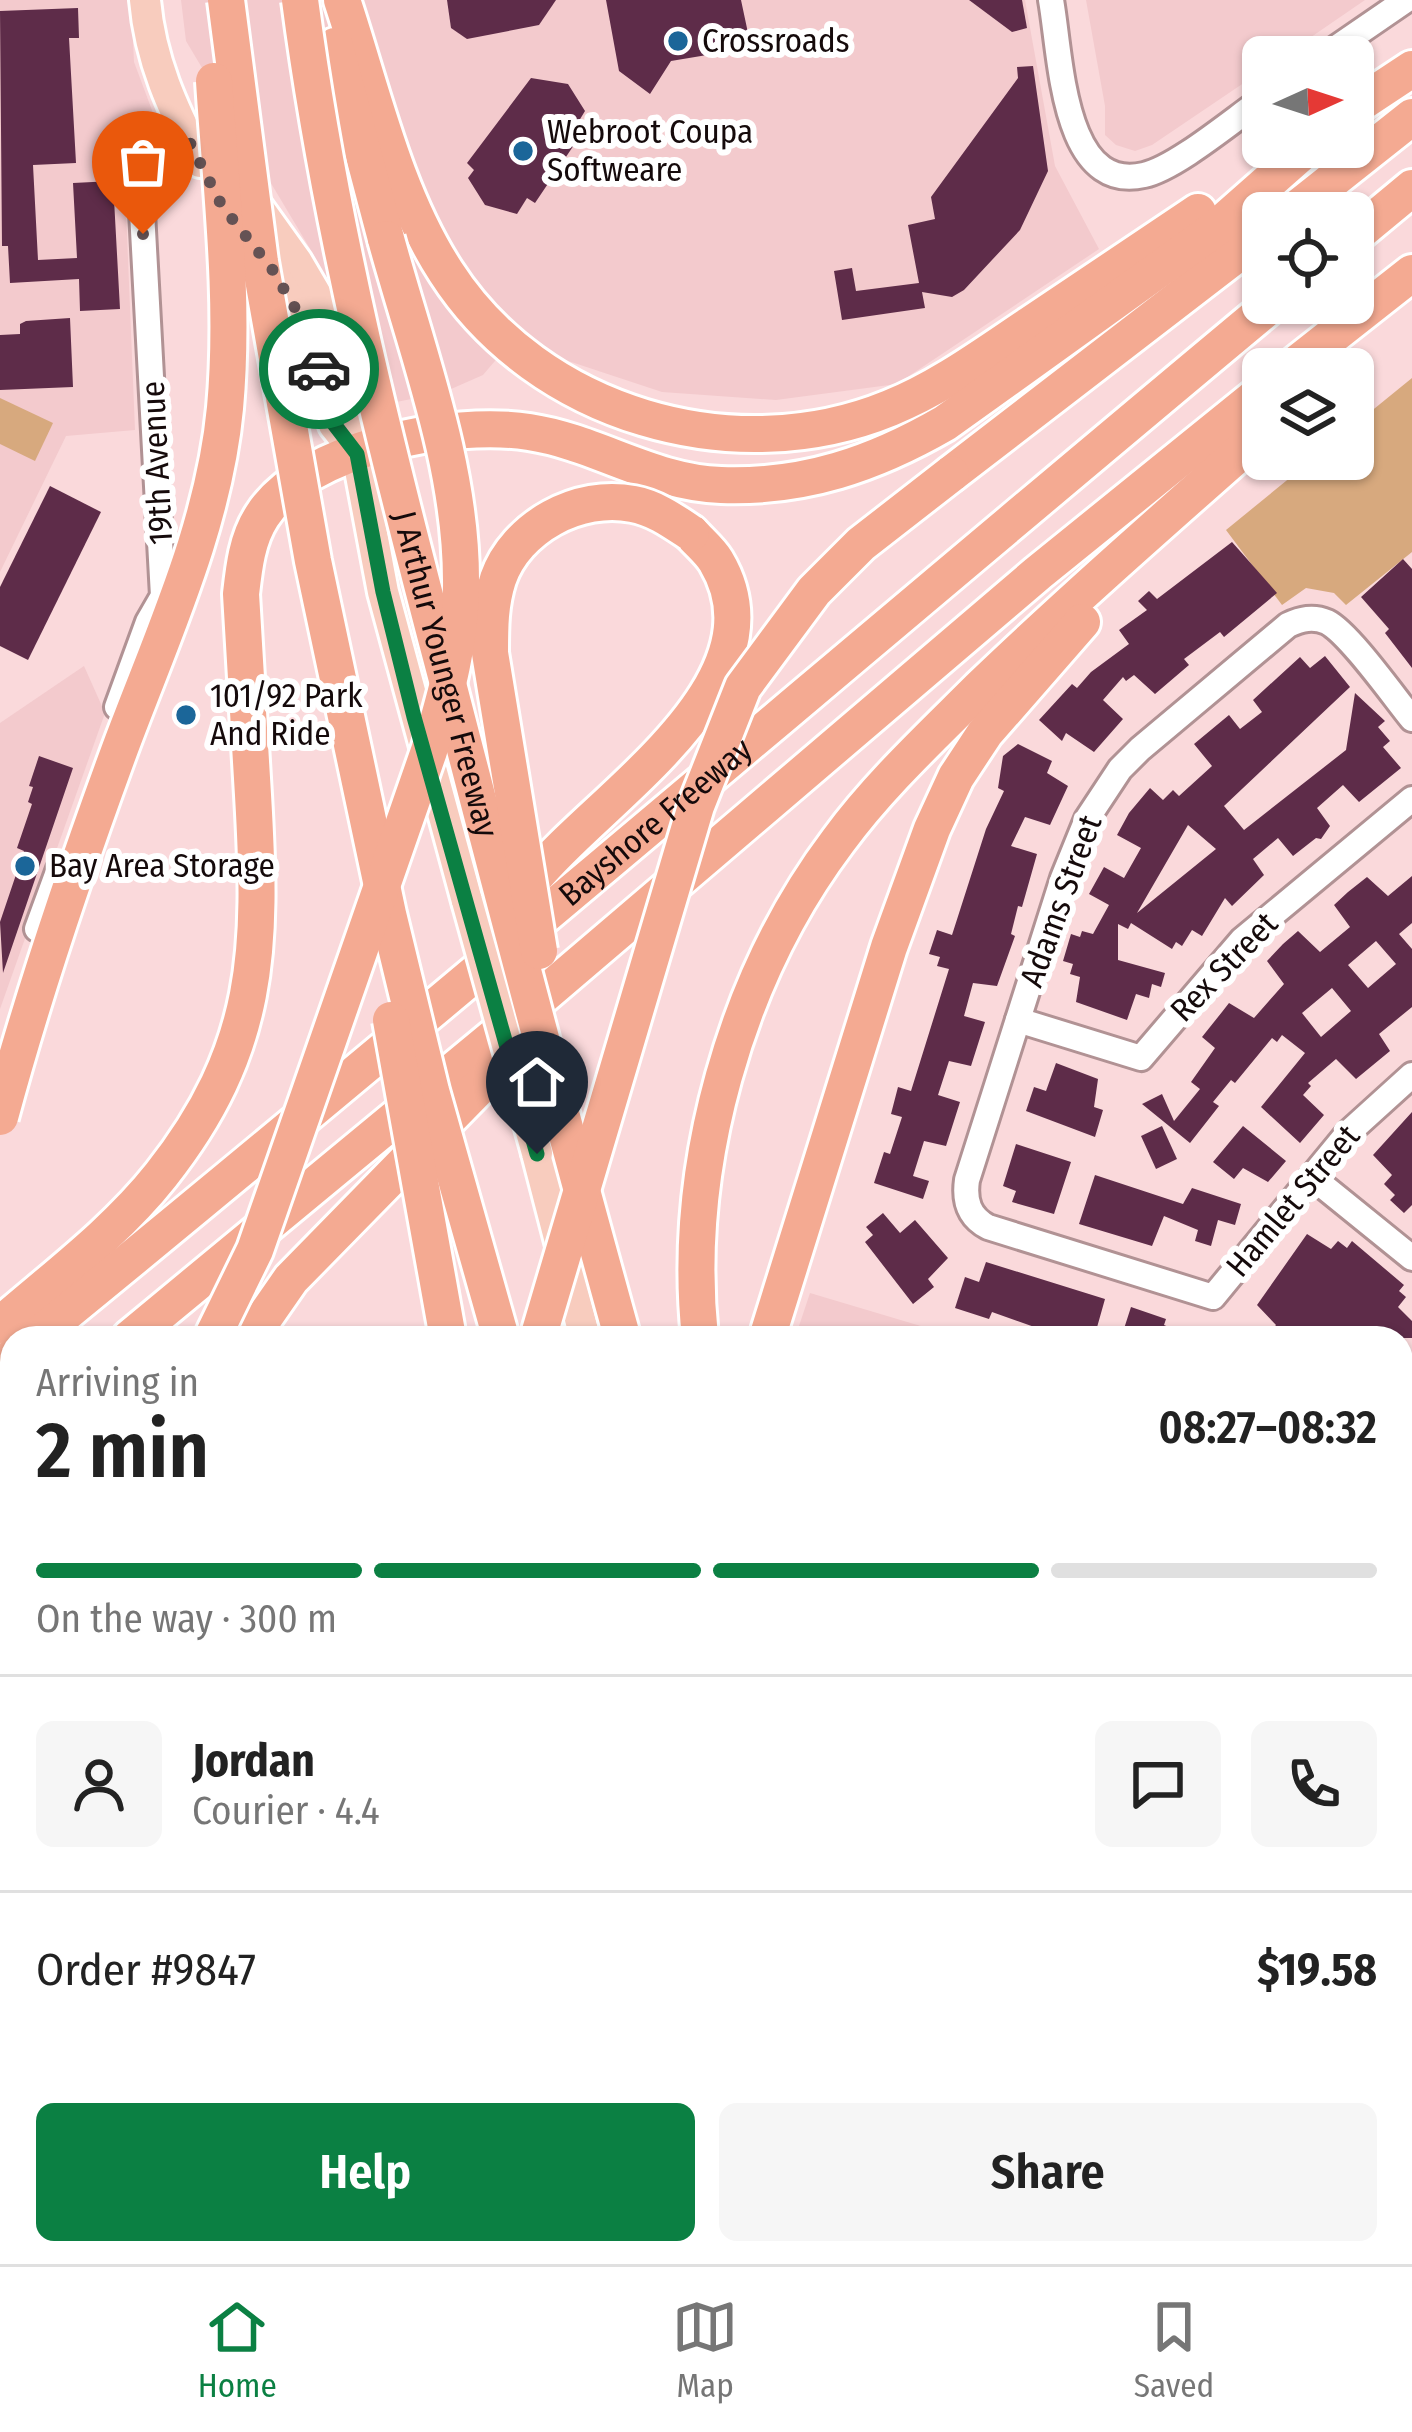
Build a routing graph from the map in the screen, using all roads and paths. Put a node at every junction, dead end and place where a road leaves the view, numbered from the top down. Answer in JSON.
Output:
{"nodes":[{"id":1,"x":145,"y":0,"type":"edge"},
{"id":2,"x":209,"y":0,"type":"edge"},
{"id":3,"x":226,"y":0,"type":"edge"},
{"id":4,"x":300,"y":0,"type":"edge"},
{"id":5,"x":324,"y":0,"type":"edge"},
{"id":6,"x":342,"y":0,"type":"edge"},
{"id":7,"x":1051,"y":0,"type":"edge"},
{"id":8,"x":1406,"y":0,"type":"edge"},
{"id":9,"x":1354,"y":36,"type":"edge"},
{"id":10,"x":1412,"y":69,"type":"edge"},
{"id":11,"x":1374,"y":94,"type":"edge"},
{"id":12,"x":1242,"y":114,"type":"edge"},
{"id":13,"x":1412,"y":117,"type":"edge"},
{"id":14,"x":190,"y":143,"type":"junction"},
{"id":15,"x":1264,"y":168,"type":"edge"},
{"id":16,"x":1284,"y":168,"type":"edge"},
{"id":17,"x":1412,"y":188,"type":"edge"},
{"id":18,"x":1317,"y":192,"type":"edge"},
{"id":19,"x":1374,"y":220,"type":"edge"},
{"id":20,"x":1242,"y":250,"type":"edge"},
{"id":21,"x":1412,"y":273,"type":"edge"},
{"id":22,"x":1412,"y":293,"type":"edge"},
{"id":23,"x":1249,"y":324,"type":"edge"},
{"id":24,"x":1317,"y":348,"type":"edge"},
{"id":25,"x":1353,"y":348,"type":"edge"},
{"id":26,"x":1242,"y":408,"type":"edge"},
{"id":27,"x":1242,"y":451,"type":"edge"},
{"id":28,"x":357,"y":454,"type":"junction"},
{"id":29,"x":1242,"y":454,"type":"edge"},
{"id":30,"x":1412,"y":719,"type":"edge"},
{"id":31,"x":348,"y":726,"type":"junction"},
{"id":32,"x":1412,"y":799,"type":"edge"},
{"id":33,"x":710,"y":853,"type":"junction"},
{"id":34,"x":529,"y":888,"type":"edge"},
{"id":35,"x":529,"y":888,"type":"edge"},
{"id":36,"x":529,"y":888,"type":"edge"},
{"id":37,"x":529,"y":888,"type":"edge"},
{"id":38,"x":37,"y":929,"type":"dead end"},
{"id":39,"x":486,"y":965,"type":"junction"},
{"id":40,"x":1018,"y":1020,"type":"junction"},
{"id":41,"x":1412,"y":1075,"type":"edge"},
{"id":42,"x":0,"y":1117,"type":"edge"},
{"id":43,"x":1312,"y":1177,"type":"junction"},
{"id":44,"x":968,"y":1207,"type":"joint"},
{"id":45,"x":1412,"y":1258,"type":"edge"},
{"id":46,"x":0,"y":1325,"type":"edge"},
{"id":47,"x":50,"y":1326,"type":"edge"},
{"id":48,"x":145,"y":1326,"type":"edge"},
{"id":49,"x":218,"y":1326,"type":"edge"},
{"id":50,"x":258,"y":1326,"type":"edge"},
{"id":51,"x":446,"y":1326,"type":"edge"},
{"id":52,"x":498,"y":1326,"type":"edge"},
{"id":53,"x":542,"y":1326,"type":"edge"},
{"id":54,"x":606,"y":1326,"type":"edge"},
{"id":55,"x":607,"y":1326,"type":"edge"},
{"id":56,"x":608,"y":1326,"type":"edge"},
{"id":57,"x":699,"y":1326,"type":"edge"},
{"id":58,"x":770,"y":1326,"type":"edge"}],
"edges":[{"from":1,"to":14,"type":"main road"},
{"from":2,"to":42,"type":"highway","bridge":true},
{"from":3,"to":31,"type":"highway","bridge":true},
{"from":4,"to":55,"type":"highway","name":"J Arthur Younger Freeway","bridge":true},
{"from":5,"to":49,"type":"highway","bridge":true},
{"from":6,"to":15,"type":"highway"},
{"from":7,"to":12,"type":"street"},
{"from":8,"to":9,"type":"street"},
{"from":10,"to":11,"type":"highway"},
{"from":13,"to":18,"type":"highway"},
{"from":14,"to":28,"type":"main road"},
{"from":14,"to":38,"type":"street","name":"19th Avenue"},
{"from":16,"to":28,"type":"highway"},
{"from":17,"to":19,"type":"highway"},
{"from":20,"to":53,"type":"highway","bridge":true},
{"from":21,"to":24,"type":"highway"},
{"from":22,"to":25,"type":"highway"},
{"from":23,"to":39,"type":"highway","name":"Bayshore Freeway"},
{"from":26,"to":33,"type":"highway","name":"Bayshore Freeway"},
{"from":27,"to":57,"type":"highway"},
{"from":28,"to":46,"type":"highway"},
{"from":28,"to":54,"type":"main road","bridge":true},
{"from":29,"to":58,"type":"highway"},
{"from":30,"to":40,"type":"street","name":"Adams Street"},
{"from":31,"to":51,"type":"highway","bridge":true},
{"from":31,"to":52,"type":"highway","bridge":true},
{"from":32,"to":40,"type":"street","name":"Rex Street"},
{"from":33,"to":48,"type":"highway","name":"Bayshore Freeway"},
{"from":33,"to":50,"type":"highway"},
{"from":34,"to":39,"type":"highway","bridge":true},
{"from":35,"to":36,"type":"highway","bridge":true},
{"from":37,"to":56,"type":"highway","bridge":true},
{"from":39,"to":47,"type":"highway","name":"Bayshore Freeway"},
{"from":40,"to":44,"type":"street","name":"Adams Street"},
{"from":41,"to":43,"type":"street","name":"Hamlet Street"},
{"from":43,"to":44,"type":"street","name":"Hamlet Street"},
{"from":43,"to":45,"type":"street"}]}
